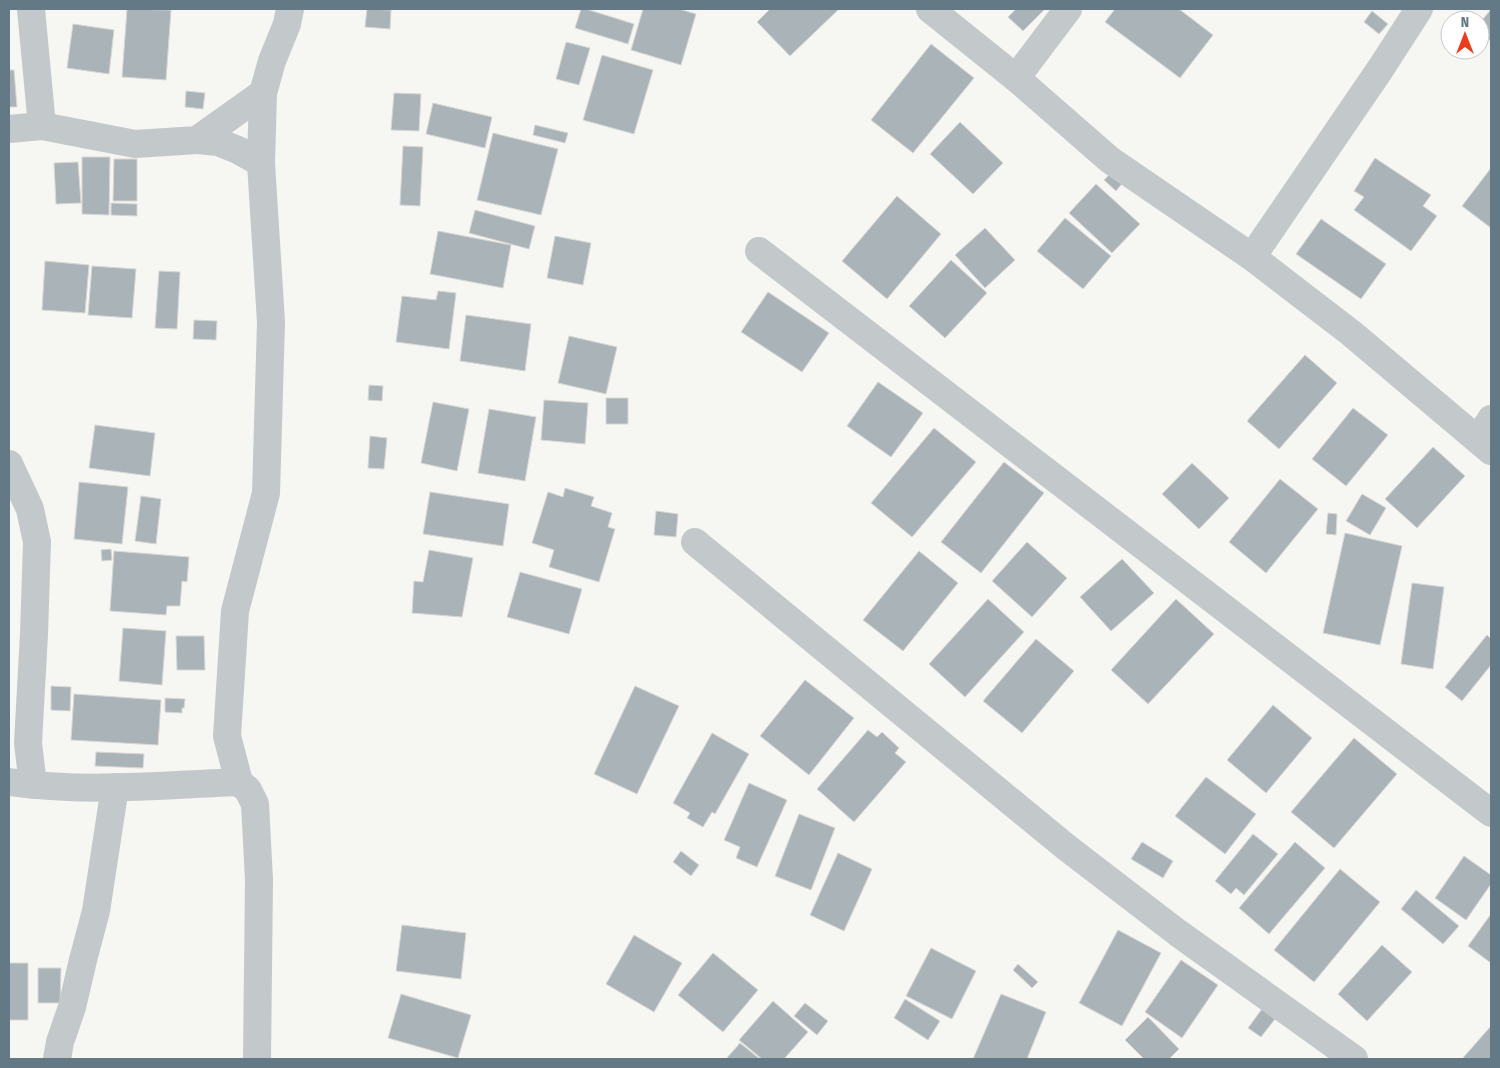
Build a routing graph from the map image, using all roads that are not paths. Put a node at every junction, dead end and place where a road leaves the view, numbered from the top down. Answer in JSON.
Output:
{"nodes":[{"id":1,"x":31,"y":9,"type":"edge"},
{"id":2,"x":290,"y":9,"type":"edge"},
{"id":3,"x":930,"y":9,"type":"edge"},
{"id":4,"x":1068,"y":9,"type":"edge"},
{"id":5,"x":1419,"y":9,"type":"edge"},
{"id":6,"x":1016,"y":78,"type":"junction"},
{"id":7,"x":263,"y":93,"type":"junction"},
{"id":8,"x":42,"y":126,"type":"junction"},
{"id":9,"x":9,"y":129,"type":"edge"},
{"id":10,"x":197,"y":140,"type":"junction"},
{"id":11,"x":261,"y":163,"type":"junction"},
{"id":12,"x":759,"y":251,"type":"dead end"},
{"id":13,"x":1252,"y":257,"type":"junction"},
{"id":14,"x":1487,"y":437,"type":"edge"},
{"id":15,"x":9,"y":464,"type":"edge"},
{"id":16,"x":695,"y":542,"type":"dead end"},
{"id":17,"x":239,"y":782,"type":"junction"},
{"id":18,"x":21,"y":783,"type":"edge"},
{"id":19,"x":115,"y":787,"type":"junction"},
{"id":20,"x":1491,"y":813,"type":"edge"},
{"id":21,"x":57,"y":1059,"type":"edge"},
{"id":22,"x":257,"y":1059,"type":"edge"},
{"id":23,"x":1354,"y":1059,"type":"edge"}],
"edges":[{"from":1,"to":8,"type":"street"},
{"from":2,"to":7,"type":"street"},
{"from":3,"to":6,"type":"street"},
{"from":4,"to":6,"type":"street"},
{"from":5,"to":13,"type":"street"},
{"from":6,"to":13,"type":"street"},
{"from":7,"to":10,"type":"street"},
{"from":7,"to":11,"type":"street"},
{"from":8,"to":9,"type":"street"},
{"from":8,"to":10,"type":"street"},
{"from":10,"to":11,"type":"street"},
{"from":11,"to":17,"type":"street"},
{"from":12,"to":20,"type":"street"},
{"from":13,"to":14,"type":"street"},
{"from":15,"to":18,"type":"street"},
{"from":16,"to":23,"type":"street"},
{"from":17,"to":19,"type":"street"},
{"from":17,"to":22,"type":"street"},
{"from":18,"to":19,"type":"street"},
{"from":19,"to":21,"type":"street"}]}
